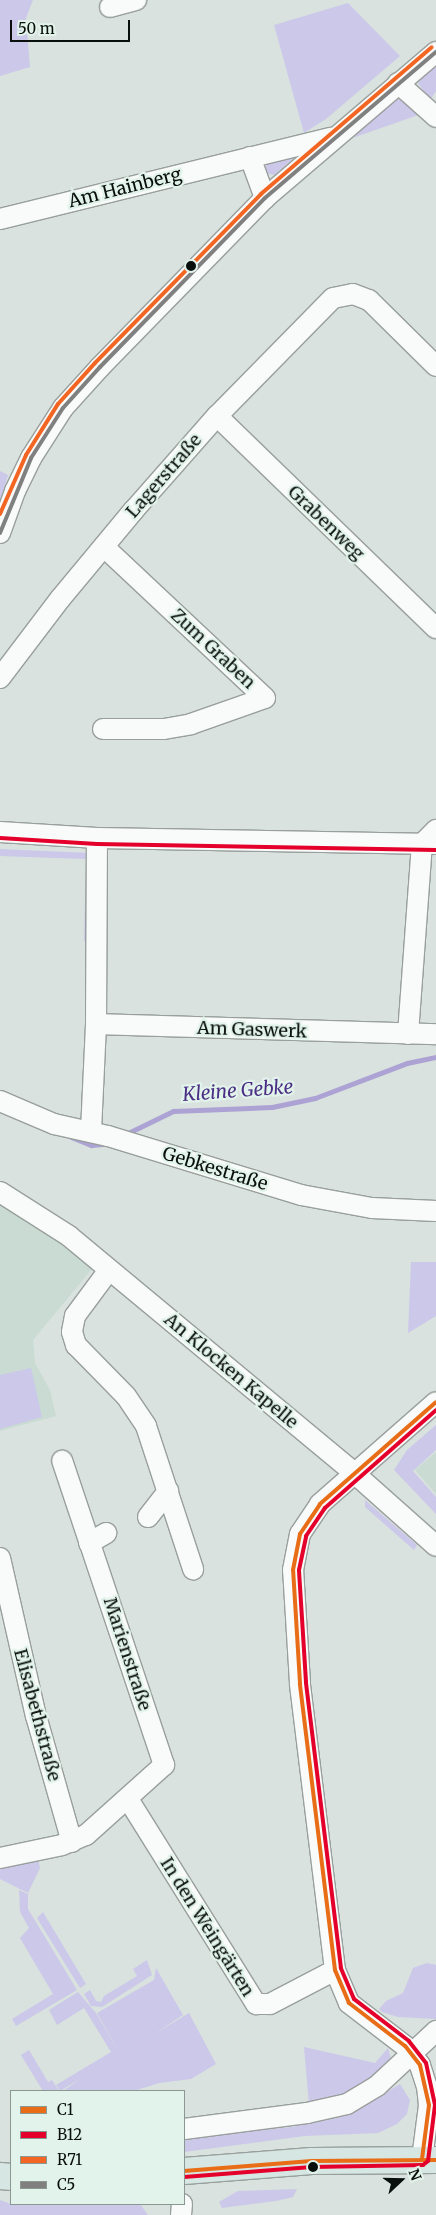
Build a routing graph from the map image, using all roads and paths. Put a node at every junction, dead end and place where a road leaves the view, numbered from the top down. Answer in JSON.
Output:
{"nodes":[{"id":1,"x":136,"y":0,"type":"edge"},
{"id":2,"x":110,"y":7,"type":"dead end"},
{"id":3,"x":436,"y":52,"type":"edge"},
{"id":4,"x":398,"y":83,"type":"junction"},
{"id":5,"x":436,"y":117,"type":"edge"},
{"id":6,"x":333,"y":138,"type":"junction"},
{"id":7,"x":250,"y":157,"type":"junction"},
{"id":8,"x":266,"y":198,"type":"junction"},
{"id":9,"x":0,"y":219,"type":"edge"},
{"id":10,"x":436,"y":366,"type":"edge"},
{"id":11,"x":217,"y":416,"type":"junction"},
{"id":12,"x":0,"y":533,"type":"edge"},
{"id":13,"x":104,"y":547,"type":"junction"},
{"id":14,"x":436,"y":628,"type":"edge"},
{"id":15,"x":0,"y":678,"type":"edge"},
{"id":16,"x":103,"y":729,"type":"dead end"},
{"id":17,"x":436,"y":830,"type":"edge"},
{"id":18,"x":0,"y":832,"type":"edge"},
{"id":19,"x":97,"y":838,"type":"junction"},
{"id":20,"x":429,"y":844,"type":"edge"},
{"id":21,"x":96,"y":1024,"type":"junction"},
{"id":22,"x":408,"y":1034,"type":"junction"},
{"id":23,"x":436,"y":1034,"type":"edge"},
{"id":24,"x":0,"y":1101,"type":"edge"},
{"id":25,"x":91,"y":1131,"type":"junction"},
{"id":26,"x":0,"y":1192,"type":"edge"},
{"id":27,"x":436,"y":1211,"type":"edge"},
{"id":28,"x":109,"y":1270,"type":"junction"},
{"id":29,"x":436,"y":1402,"type":"edge"},
{"id":30,"x":62,"y":1461,"type":"dead end"},
{"id":31,"x":352,"y":1472,"type":"junction"},
{"id":32,"x":168,"y":1491,"type":"junction"},
{"id":33,"x":148,"y":1517,"type":"dead end"},
{"id":34,"x":436,"y":1546,"type":"edge"},
{"id":35,"x":0,"y":1558,"type":"edge"},
{"id":36,"x":194,"y":1569,"type":"dead end"},
{"id":37,"x":128,"y":1799,"type":"junction"},
{"id":38,"x":72,"y":1842,"type":"junction"},
{"id":39,"x":0,"y":1858,"type":"edge"},
{"id":40,"x":335,"y":1970,"type":"junction"},
{"id":41,"x":436,"y":2031,"type":"edge"},
{"id":42,"x":412,"y":2053,"type":"junction"},
{"id":43,"x":185,"y":2129,"type":"edge"},
{"id":44,"x":429,"y":2160,"type":"edge"},
{"id":45,"x":185,"y":2171,"type":"edge"}],
"edges":[{"from":1,"to":2,"type":"street"},
{"from":3,"to":4,"type":"street"},
{"from":4,"to":5,"type":"street"},
{"from":4,"to":6,"type":"street"},
{"from":6,"to":7,"type":"street","name":"Am Hainberg"},
{"from":6,"to":8,"type":"street"},
{"from":7,"to":8,"type":"street"},
{"from":7,"to":9,"type":"street","name":"Am Hainberg"},
{"from":8,"to":12,"type":"street"},
{"from":10,"to":11,"type":"street","name":"Lagerstraße"},
{"from":11,"to":13,"type":"street","name":"Lagerstraße"},
{"from":11,"to":14,"type":"street","name":"Grabenweg"},
{"from":13,"to":15,"type":"street","name":"Lagerstraße"},
{"from":13,"to":16,"type":"street","name":"Zum Graben"},
{"from":17,"to":20,"type":"street"},
{"from":18,"to":19,"type":"street"},
{"from":19,"to":20,"type":"street"},
{"from":19,"to":21,"type":"street"},
{"from":20,"to":22,"type":"street"},
{"from":21,"to":22,"type":"street","name":"Am Gaswerk"},
{"from":21,"to":25,"type":"street"},
{"from":22,"to":23,"type":"street","name":"Am Gaswerk"},
{"from":24,"to":25,"type":"street","name":"Gebkestraße"},
{"from":25,"to":27,"type":"street","name":"Gebkestraße"},
{"from":26,"to":28,"type":"street","name":"An Klocken Kapelle"},
{"from":28,"to":31,"type":"street","name":"An Klocken Kapelle"},
{"from":28,"to":32,"type":"street"},
{"from":29,"to":31,"type":"street"},
{"from":30,"to":37,"type":"street","name":"Marienstraße"},
{"from":31,"to":34,"type":"street","name":"An Klocken Kapelle"},
{"from":31,"to":40,"type":"street"},
{"from":32,"to":33,"type":"street"},
{"from":32,"to":36,"type":"street"},
{"from":35,"to":38,"type":"street","name":"Elisabethstraße"},
{"from":37,"to":38,"type":"street"},
{"from":37,"to":40,"type":"street","name":"In den Weingärten"},
{"from":38,"to":39,"type":"street"},
{"from":40,"to":42,"type":"street"},
{"from":41,"to":42,"type":"street"},
{"from":42,"to":43,"type":"street"},
{"from":42,"to":44,"type":"street"},
{"from":44,"to":45,"type":"main road"}]}
